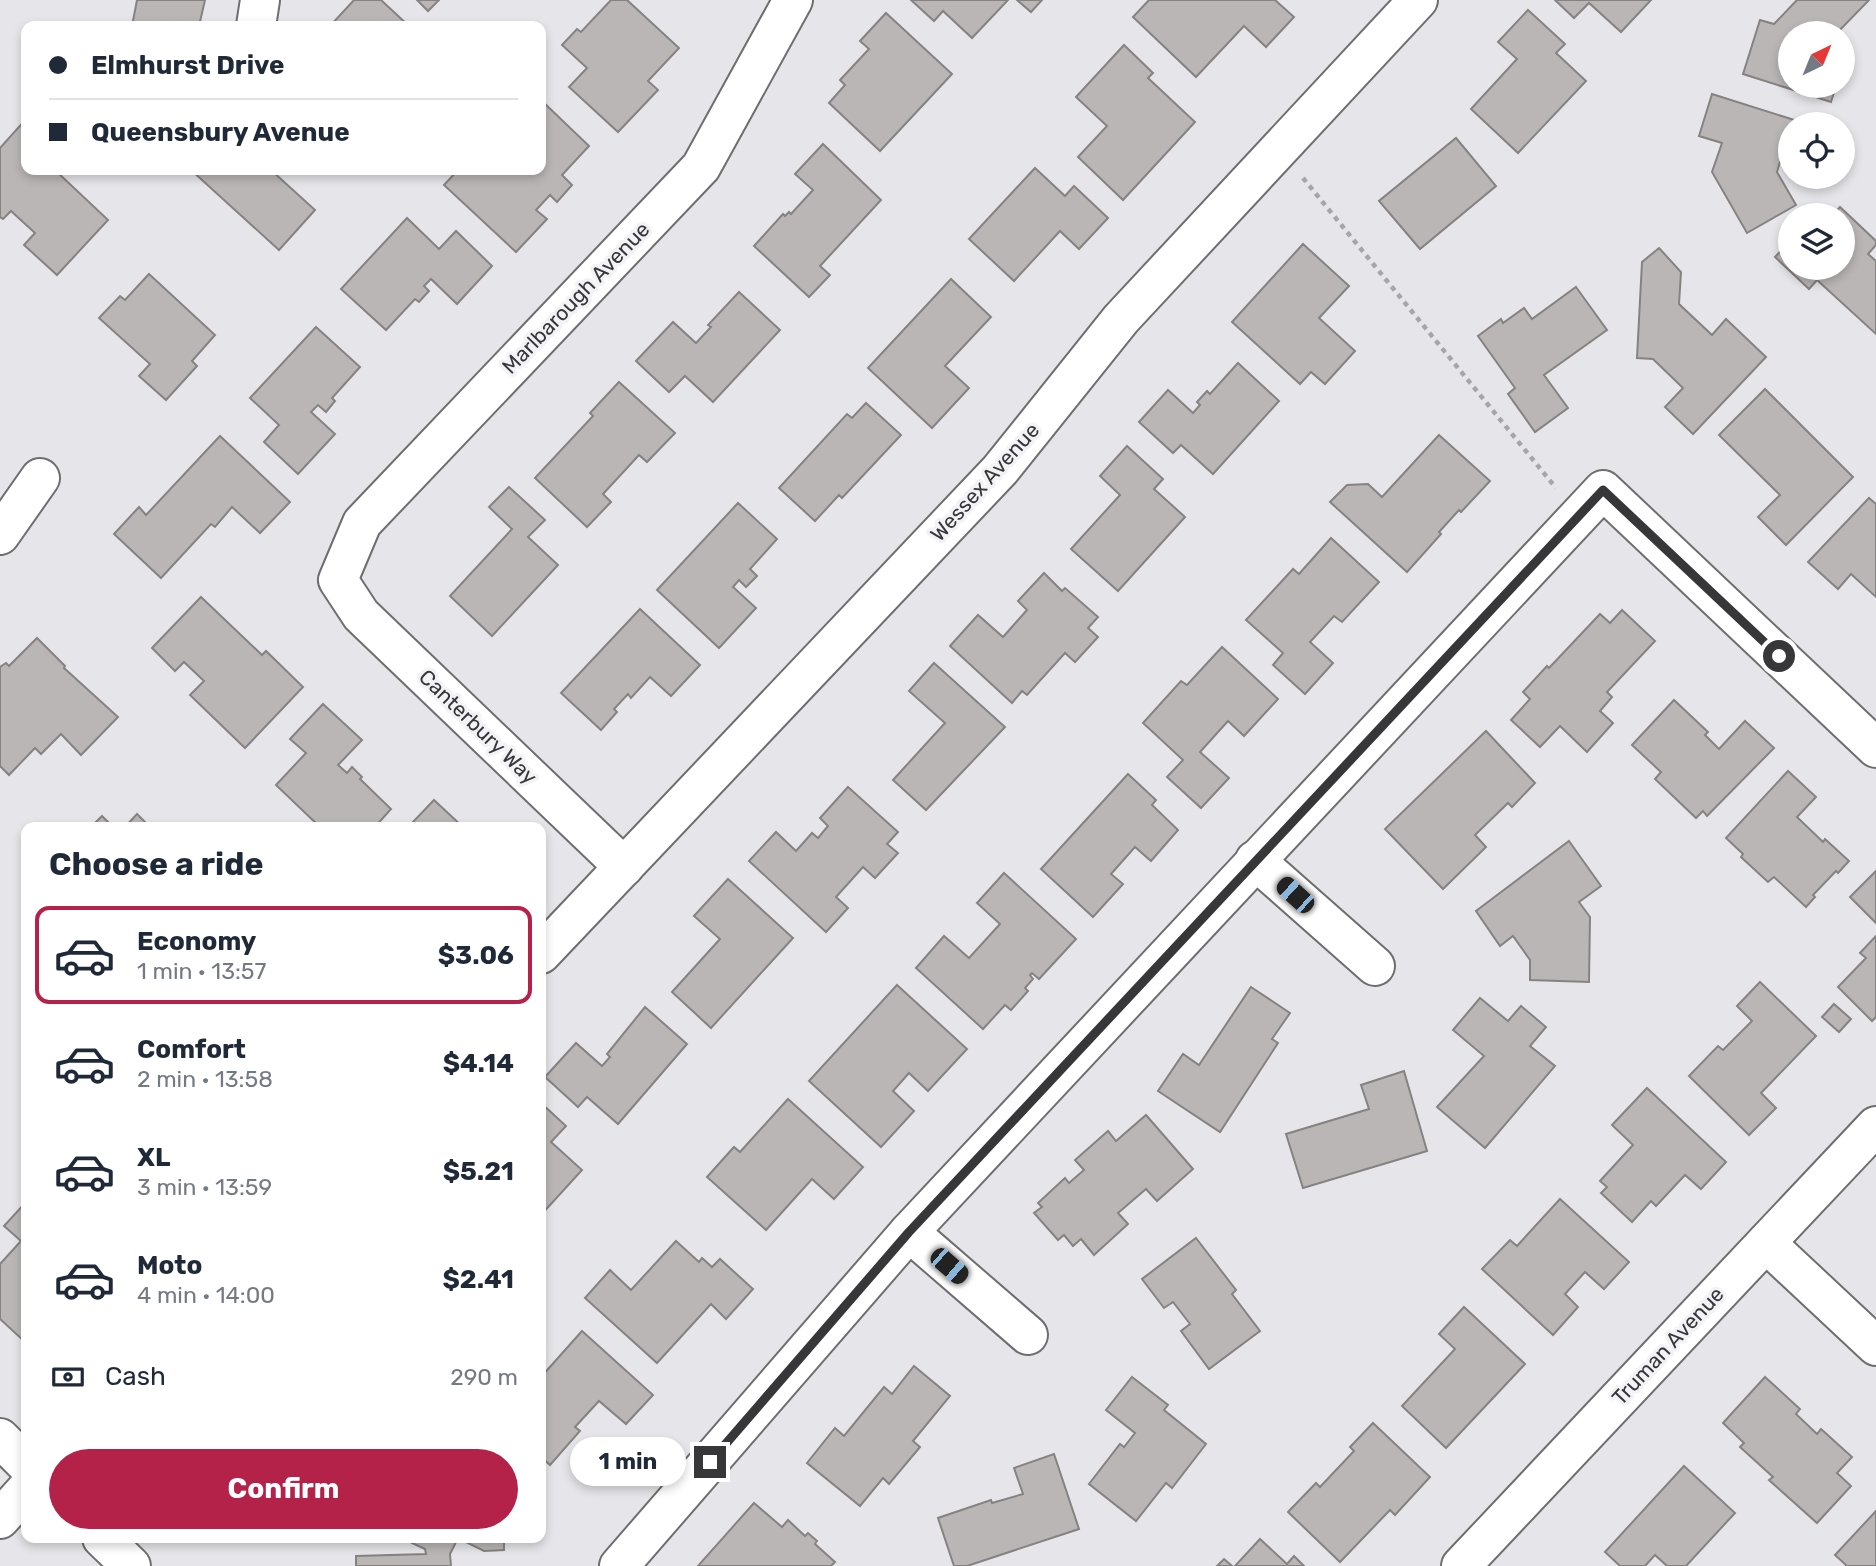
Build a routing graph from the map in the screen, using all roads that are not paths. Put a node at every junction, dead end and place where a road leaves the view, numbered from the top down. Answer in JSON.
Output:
{"nodes":[{"id":1,"x":260,"y":0,"type":"edge"},
{"id":2,"x":793,"y":0,"type":"edge"},
{"id":3,"x":1418,"y":0,"type":"edge"},
{"id":4,"x":257,"y":21,"type":"edge"},
{"id":5,"x":40,"y":478,"type":"dead end"},
{"id":6,"x":0,"y":535,"type":"edge"},
{"id":7,"x":338,"y":580,"type":"joint"},
{"id":8,"x":1876,"y":748,"type":"edge"},
{"id":9,"x":1255,"y":860,"type":"junction"},
{"id":10,"x":624,"y":867,"type":"junction"},
{"id":11,"x":546,"y":949,"type":"edge"},
{"id":12,"x":1375,"y":966,"type":"dead end"},
{"id":13,"x":1876,"y":1126,"type":"edge"},
{"id":14,"x":909,"y":1232,"type":"junction"},
{"id":15,"x":1766,"y":1242,"type":"junction"},
{"id":16,"x":1028,"y":1335,"type":"dead end"},
{"id":17,"x":1876,"y":1346,"type":"edge"},
{"id":18,"x":0,"y":1438,"type":"edge"},
{"id":19,"x":21,"y":1459,"type":"edge"},
{"id":20,"x":21,"y":1496,"type":"edge"},
{"id":21,"x":0,"y":1519,"type":"edge"},
{"id":22,"x":107,"y":1543,"type":"edge"},
{"id":23,"x":131,"y":1566,"type":"edge"},
{"id":24,"x":619,"y":1566,"type":"edge"},
{"id":25,"x":1461,"y":1566,"type":"edge"}],
"edges":[{"from":1,"to":4,"type":"street"},
{"from":2,"to":7,"type":"street","name":"Marlbarough Avenue"},
{"from":3,"to":10,"type":"street","name":"Wessex Avenue"},
{"from":5,"to":6,"type":"street"},
{"from":7,"to":10,"type":"street","name":"Canterbury Way"},
{"from":8,"to":9,"type":"street"},
{"from":9,"to":12,"type":"street"},
{"from":9,"to":14,"type":"street"},
{"from":10,"to":11,"type":"street","name":"Wessex Avenue"},
{"from":13,"to":15,"type":"street","name":"Truman Avenue"},
{"from":14,"to":16,"type":"street"},
{"from":14,"to":24,"type":"street"},
{"from":15,"to":17,"type":"street"},
{"from":15,"to":25,"type":"street","name":"Truman Avenue"},
{"from":18,"to":19,"type":"street"},
{"from":20,"to":21,"type":"street"},
{"from":22,"to":23,"type":"street"}]}
